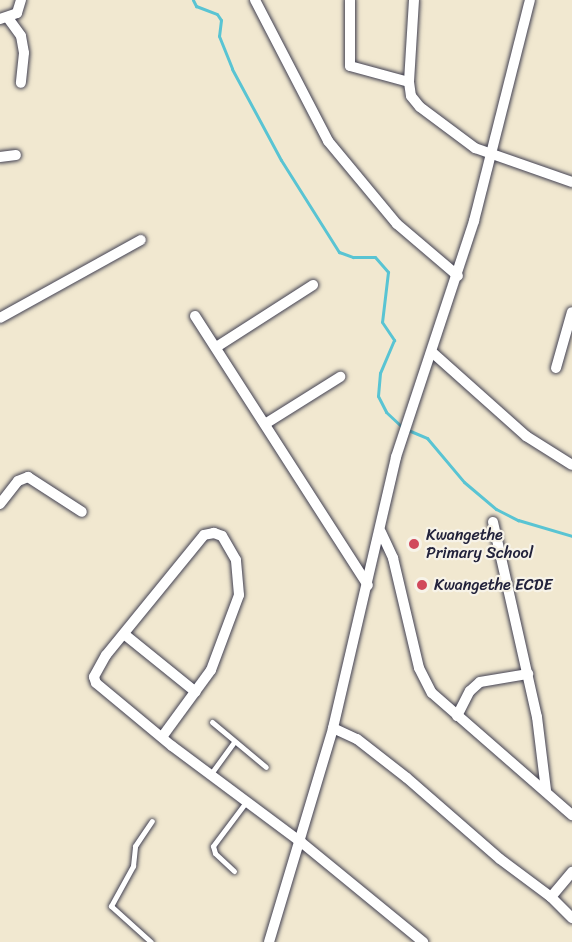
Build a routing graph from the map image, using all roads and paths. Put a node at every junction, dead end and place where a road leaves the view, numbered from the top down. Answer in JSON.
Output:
{"nodes":[{"id":1,"x":21,"y":0,"type":"edge"},
{"id":2,"x":255,"y":0,"type":"edge"},
{"id":3,"x":350,"y":0,"type":"edge"},
{"id":4,"x":414,"y":0,"type":"edge"},
{"id":5,"x":530,"y":0,"type":"edge"},
{"id":6,"x":4,"y":19,"type":"edge"},
{"id":7,"x":409,"y":82,"type":"junction"},
{"id":8,"x":21,"y":83,"type":"dead end"},
{"id":9,"x":16,"y":155,"type":"dead end"},
{"id":10,"x":493,"y":155,"type":"junction"},
{"id":11,"x":0,"y":157,"type":"edge"},
{"id":12,"x":572,"y":182,"type":"edge"},
{"id":13,"x":141,"y":240,"type":"dead end"},
{"id":14,"x":458,"y":276,"type":"junction"},
{"id":15,"x":313,"y":285,"type":"dead end"},
{"id":16,"x":572,"y":312,"type":"edge"},
{"id":17,"x":195,"y":316,"type":"dead end"},
{"id":18,"x":0,"y":318,"type":"edge"},
{"id":19,"x":218,"y":346,"type":"junction"},
{"id":20,"x":433,"y":353,"type":"junction"},
{"id":21,"x":556,"y":368,"type":"dead end"},
{"id":22,"x":340,"y":377,"type":"dead end"},
{"id":23,"x":265,"y":424,"type":"junction"},
{"id":24,"x":572,"y":465,"type":"edge"},
{"id":25,"x":0,"y":504,"type":"edge"},
{"id":26,"x":82,"y":512,"type":"dead end"},
{"id":27,"x":493,"y":522,"type":"dead end"},
{"id":28,"x":381,"y":532,"type":"junction"},
{"id":29,"x":368,"y":585,"type":"junction"},
{"id":30,"x":124,"y":634,"type":"junction"},
{"id":31,"x":528,"y":674,"type":"junction"},
{"id":32,"x":196,"y":692,"type":"junction"},
{"id":33,"x":457,"y":716,"type":"junction"},
{"id":34,"x":212,"y":722,"type":"dead end"},
{"id":35,"x":333,"y":728,"type":"junction"},
{"id":36,"x":162,"y":737,"type":"junction"},
{"id":37,"x":233,"y":743,"type":"junction"},
{"id":38,"x":266,"y":767,"type":"dead end"},
{"id":39,"x":210,"y":775,"type":"junction"},
{"id":40,"x":546,"y":790,"type":"junction"},
{"id":41,"x":246,"y":802,"type":"junction"},
{"id":42,"x":572,"y":815,"type":"edge"},
{"id":43,"x":152,"y":821,"type":"dead end"},
{"id":44,"x":301,"y":842,"type":"junction"},
{"id":45,"x":234,"y":871,"type":"dead end"},
{"id":46,"x":572,"y":872,"type":"edge"},
{"id":47,"x":551,"y":897,"type":"junction"},
{"id":48,"x":572,"y":918,"type":"edge"},
{"id":49,"x":151,"y":942,"type":"edge"},
{"id":50,"x":269,"y":942,"type":"edge"},
{"id":51,"x":423,"y":942,"type":"edge"}],
"edges":[{"from":1,"to":6,"type":"street"},
{"from":2,"to":14,"type":"street"},
{"from":3,"to":7,"type":"street"},
{"from":4,"to":7,"type":"street"},
{"from":5,"to":10,"type":"street"},
{"from":6,"to":8,"type":"street"},
{"from":7,"to":10,"type":"street"},
{"from":9,"to":11,"type":"street"},
{"from":10,"to":12,"type":"street"},
{"from":10,"to":14,"type":"street"},
{"from":13,"to":18,"type":"street"},
{"from":14,"to":20,"type":"street"},
{"from":15,"to":19,"type":"street"},
{"from":16,"to":21,"type":"street"},
{"from":17,"to":19,"type":"street"},
{"from":19,"to":23,"type":"street"},
{"from":20,"to":24,"type":"street"},
{"from":20,"to":28,"type":"street"},
{"from":22,"to":23,"type":"street"},
{"from":23,"to":29,"type":"street"},
{"from":25,"to":26,"type":"street"},
{"from":27,"to":31,"type":"street"},
{"from":28,"to":29,"type":"street"},
{"from":28,"to":33,"type":"street"},
{"from":29,"to":35,"type":"street"},
{"from":30,"to":32,"type":"street"},
{"from":30,"to":32,"type":"street"},
{"from":30,"to":36,"type":"street"},
{"from":31,"to":33,"type":"street"},
{"from":31,"to":40,"type":"street"},
{"from":32,"to":36,"type":"street"},
{"from":33,"to":40,"type":"street"},
{"from":34,"to":37,"type":"lane"},
{"from":35,"to":44,"type":"street"},
{"from":35,"to":47,"type":"street"},
{"from":36,"to":39,"type":"street"},
{"from":37,"to":38,"type":"lane"},
{"from":37,"to":39,"type":"lane"},
{"from":39,"to":41,"type":"street"},
{"from":40,"to":42,"type":"street"},
{"from":41,"to":44,"type":"street"},
{"from":41,"to":45,"type":"lane"},
{"from":43,"to":49,"type":"lane"},
{"from":44,"to":50,"type":"street"},
{"from":44,"to":51,"type":"street"},
{"from":46,"to":47,"type":"street"},
{"from":47,"to":48,"type":"street"}]}
